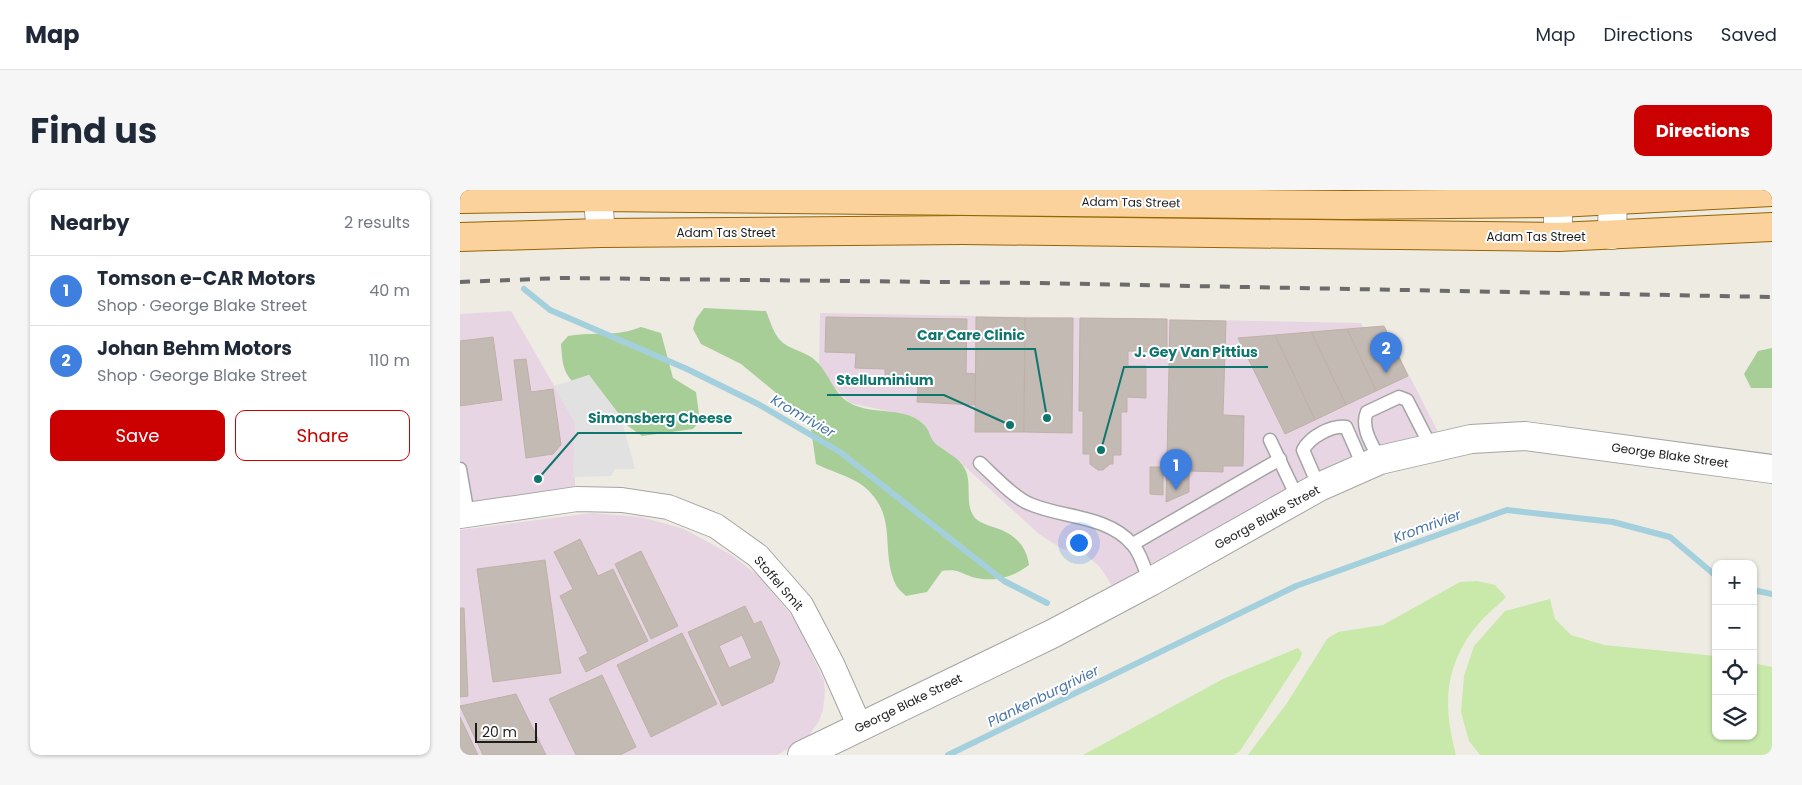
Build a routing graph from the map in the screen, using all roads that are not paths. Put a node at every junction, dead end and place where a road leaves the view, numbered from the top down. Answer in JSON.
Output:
{"nodes":[{"id":1,"x":1772,"y":192,"type":"edge"},
{"id":2,"x":598,"y":194,"type":"edge"},
{"id":3,"x":1613,"y":195,"type":"edge"},
{"id":4,"x":1558,"y":196,"type":"edge"},
{"id":5,"x":460,"y":199,"type":"edge"},
{"id":6,"x":1772,"y":227,"type":"edge"},
{"id":7,"x":601,"y":233,"type":"junction"},
{"id":8,"x":1612,"y":236,"type":"junction"},
{"id":9,"x":460,"y":237,"type":"edge"},
{"id":10,"x":1558,"y":237,"type":"junction"},
{"id":11,"x":1270,"y":440,"type":"dead end"},
{"id":12,"x":1431,"y":447,"type":"junction"},
{"id":13,"x":1280,"y":459,"type":"junction"},
{"id":14,"x":980,"y":463,"type":"dead end"},
{"id":15,"x":1372,"y":464,"type":"junction"},
{"id":16,"x":1772,"y":468,"type":"edge"},
{"id":17,"x":460,"y":469,"type":"edge"},
{"id":18,"x":1309,"y":493,"type":"junction"},
{"id":19,"x":464,"y":515,"type":"edge"},
{"id":20,"x":1133,"y":544,"type":"junction"},
{"id":21,"x":1150,"y":582,"type":"junction"},
{"id":22,"x":860,"y":727,"type":"junction"},
{"id":23,"x":802,"y":755,"type":"edge"}],
"edges":[{"from":1,"to":3,"type":"main road","name":"Adam Tas Street"},
{"from":2,"to":4,"type":"main road","name":"Adam Tas Street"},
{"from":2,"to":5,"type":"main road","name":"Adam Tas Street"},
{"from":2,"to":7,"type":"street"},
{"from":3,"to":4,"type":"main road","name":"Adam Tas Street"},
{"from":3,"to":8,"type":"street"},
{"from":4,"to":10,"type":"street"},
{"from":6,"to":8,"type":"main road","name":"Adam Tas Street"},
{"from":7,"to":9,"type":"main road","name":"Adam Tas Street"},
{"from":7,"to":10,"type":"main road","name":"Adam Tas Street"},
{"from":8,"to":10,"type":"main road","name":"Adam Tas Street"},
{"from":11,"to":13,"type":"lane"},
{"from":12,"to":15,"type":"street","name":"George Blake Street"},
{"from":12,"to":15,"type":"lane"},
{"from":12,"to":16,"type":"street","name":"George Blake Street"},
{"from":13,"to":18,"type":"lane"},
{"from":13,"to":20,"type":"lane"},
{"from":14,"to":20,"type":"lane"},
{"from":15,"to":18,"type":"street","name":"George Blake Street"},
{"from":15,"to":18,"type":"lane"},
{"from":17,"to":19,"type":"lane"},
{"from":18,"to":21,"type":"street","name":"George Blake Street"},
{"from":19,"to":22,"type":"street","name":"Stoffel Smit"},
{"from":20,"to":21,"type":"lane"},
{"from":21,"to":22,"type":"street","name":"George Blake Street"},
{"from":22,"to":23,"type":"street","name":"George Blake Street"}]}
